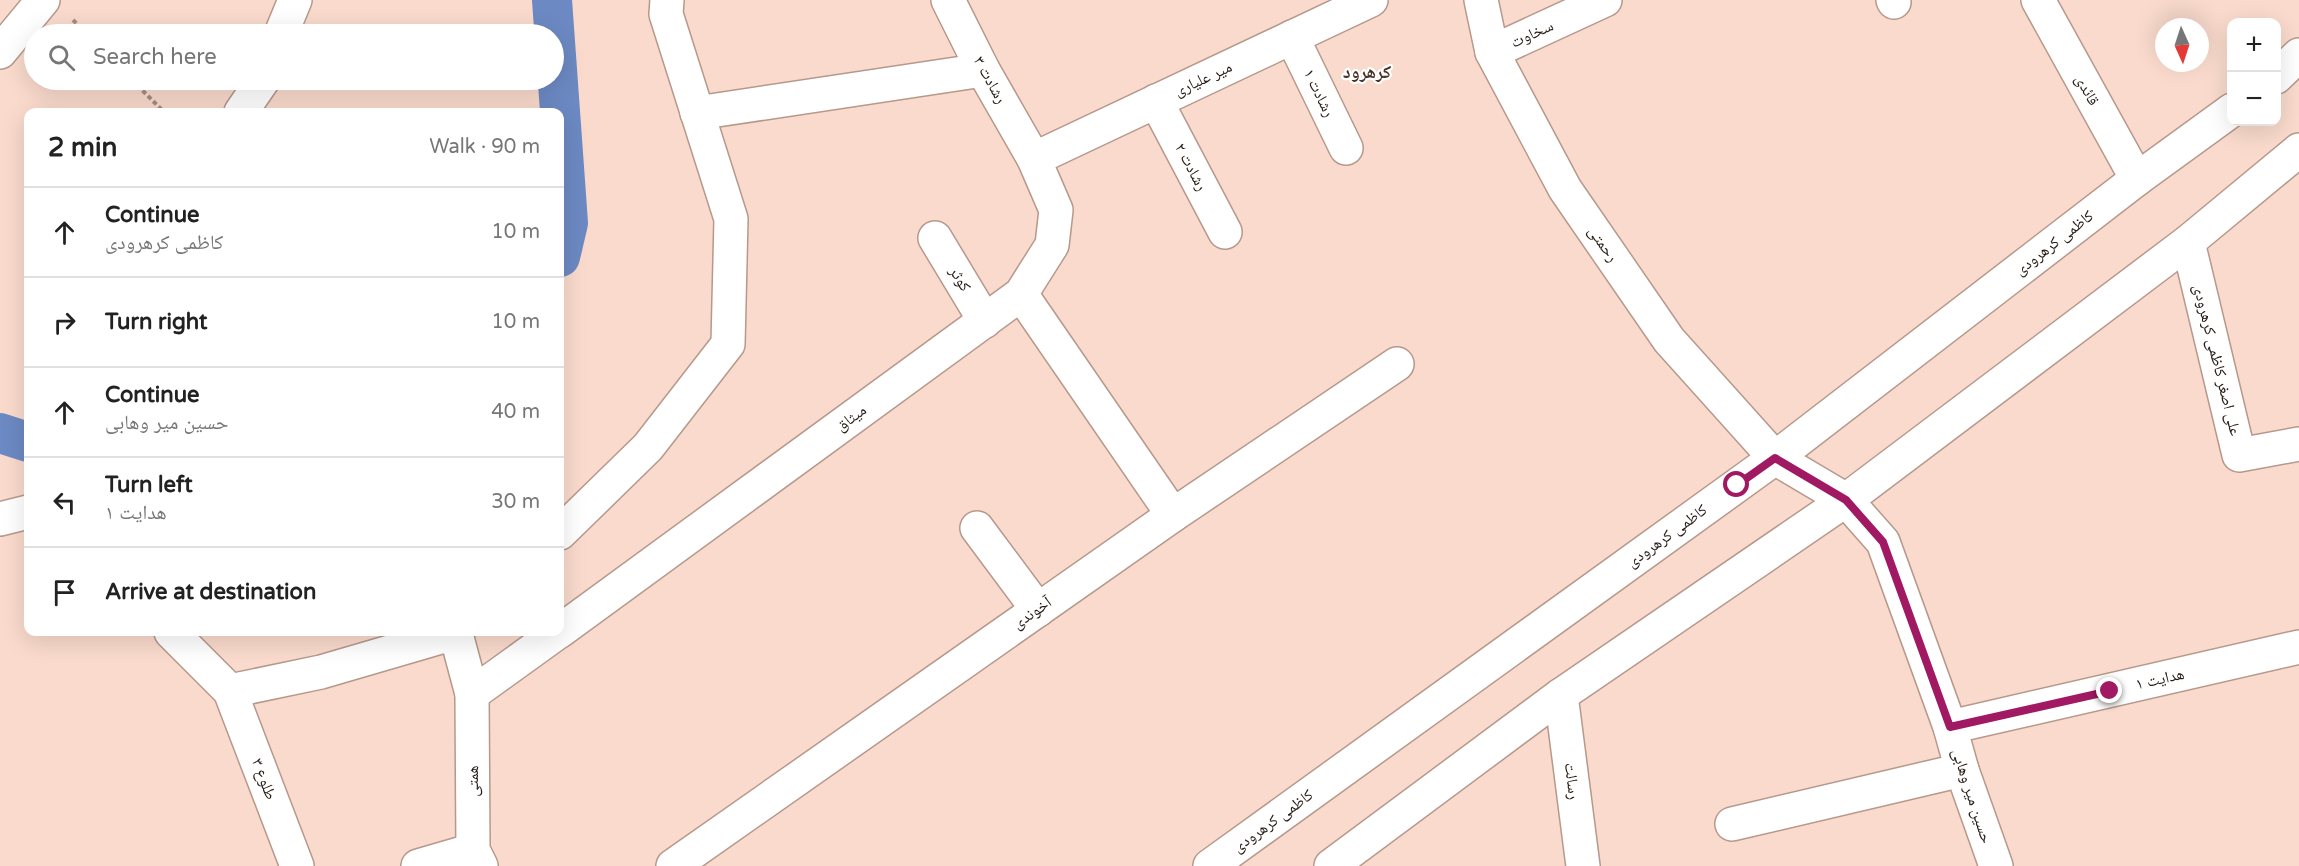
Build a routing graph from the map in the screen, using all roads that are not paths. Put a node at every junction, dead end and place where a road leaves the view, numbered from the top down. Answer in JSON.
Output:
{"nodes":[{"id":1,"x":43,"y":0,"type":"edge"},
{"id":2,"x":295,"y":0,"type":"edge"},
{"id":3,"x":667,"y":0,"type":"edge"},
{"id":4,"x":948,"y":0,"type":"edge"},
{"id":5,"x":1371,"y":0,"type":"edge"},
{"id":6,"x":1481,"y":0,"type":"edge"},
{"id":7,"x":1605,"y":0,"type":"edge"},
{"id":8,"x":2038,"y":0,"type":"edge"},
{"id":9,"x":285,"y":24,"type":"edge"},
{"id":10,"x":1292,"y":37,"type":"junction"},
{"id":11,"x":0,"y":52,"type":"edge"},
{"id":12,"x":1492,"y":52,"type":"junction"},
{"id":13,"x":2299,"y":55,"type":"edge"},
{"id":14,"x":983,"y":70,"type":"junction"},
{"id":15,"x":2281,"y":72,"type":"edge"},
{"id":16,"x":256,"y":90,"type":"edge"},
{"id":17,"x":1156,"y":101,"type":"junction"},
{"id":18,"x":244,"y":108,"type":"edge"},
{"id":19,"x":697,"y":113,"type":"junction"},
{"id":20,"x":2227,"y":114,"type":"edge"},
{"id":21,"x":1346,"y":148,"type":"dead end"},
{"id":22,"x":2299,"y":150,"type":"edge"},
{"id":23,"x":1034,"y":159,"type":"junction"},
{"id":24,"x":2137,"y":179,"type":"junction"},
{"id":25,"x":1225,"y":232,"type":"dead end"},
{"id":26,"x":935,"y":238,"type":"dead end"},
{"id":27,"x":2188,"y":242,"type":"junction"},
{"id":28,"x":1021,"y":294,"type":"junction"},
{"id":29,"x":985,"y":321,"type":"junction"},
{"id":30,"x":1397,"y":364,"type":"dead end"},
{"id":31,"x":2299,"y":444,"type":"edge"},
{"id":32,"x":1775,"y":458,"type":"junction"},
{"id":33,"x":1846,"y":500,"type":"junction"},
{"id":34,"x":24,"y":513,"type":"edge"},
{"id":35,"x":1173,"y":515,"type":"junction"},
{"id":36,"x":0,"y":519,"type":"edge"},
{"id":37,"x":977,"y":528,"type":"dead end"},
{"id":38,"x":564,"y":529,"type":"edge"},
{"id":39,"x":1038,"y":610,"type":"junction"},
{"id":40,"x":564,"y":627,"type":"edge"},
{"id":41,"x":175,"y":636,"type":"edge"},
{"id":42,"x":447,"y":636,"type":"edge"},
{"id":43,"x":458,"y":636,"type":"edge"},
{"id":44,"x":552,"y":636,"type":"edge"},
{"id":45,"x":2297,"y":651,"type":"edge"},
{"id":46,"x":230,"y":691,"type":"junction"},
{"id":47,"x":472,"y":694,"type":"junction"},
{"id":48,"x":1561,"y":695,"type":"junction"},
{"id":49,"x":1950,"y":727,"type":"junction"},
{"id":50,"x":1962,"y":770,"type":"junction"},
{"id":51,"x":1732,"y":824,"type":"dead end"},
{"id":52,"x":477,"y":858,"type":"edge"},
{"id":53,"x":291,"y":864,"type":"edge"},
{"id":54,"x":418,"y":866,"type":"edge"},
{"id":55,"x":673,"y":866,"type":"edge"},
{"id":56,"x":1210,"y":866,"type":"edge"},
{"id":57,"x":1331,"y":866,"type":"edge"},
{"id":58,"x":1583,"y":866,"type":"edge"},
{"id":59,"x":1995,"y":866,"type":"edge"}],
"edges":[{"from":1,"to":11,"type":"street"},
{"from":2,"to":9,"type":"street"},
{"from":3,"to":19,"type":"street"},
{"from":4,"to":14,"type":"street","name":"رشادت ۳"},
{"from":5,"to":10,"type":"street","name":"میر علیاری"},
{"from":6,"to":12,"type":"street","name":"رحمتی"},
{"from":7,"to":12,"type":"street","name":"سخاوت"},
{"from":8,"to":24,"type":"street","name":"قائدی"},
{"from":10,"to":17,"type":"street","name":"میر علیاری"},
{"from":10,"to":21,"type":"street","name":"رشادت ۱"},
{"from":12,"to":32,"type":"street","name":"رحمتی"},
{"from":13,"to":15,"type":"street"},
{"from":14,"to":19,"type":"street"},
{"from":14,"to":23,"type":"street","name":"رشادت ۳"},
{"from":16,"to":18,"type":"street"},
{"from":17,"to":23,"type":"street","name":"میر علیاری"},
{"from":17,"to":25,"type":"street","name":"رشادت ۲"},
{"from":19,"to":38,"type":"street"},
{"from":20,"to":24,"type":"street","name":"کاظمی کرهرودی"},
{"from":22,"to":27,"type":"street"},
{"from":23,"to":28,"type":"street","name":"میثاق"},
{"from":24,"to":32,"type":"street","name":"کاظمی کرهرودی"},
{"from":26,"to":29,"type":"street","name":"کوثر"},
{"from":27,"to":31,"type":"street","name":"علی اصغر کاظمی کرهرودی"},
{"from":27,"to":33,"type":"street"},
{"from":28,"to":29,"type":"street","name":"میثاق"},
{"from":28,"to":35,"type":"street"},
{"from":29,"to":40,"type":"street","name":"میثاق"},
{"from":30,"to":35,"type":"street","name":"آخوندی"},
{"from":32,"to":33,"type":"street","name":"رحمتی"},
{"from":32,"to":56,"type":"street","name":"کاظمی کرهرودی"},
{"from":33,"to":48,"type":"street"},
{"from":33,"to":49,"type":"street","name":"حسین میر وهابی"},
{"from":34,"to":36,"type":"street"},
{"from":35,"to":39,"type":"street","name":"آخوندی"},
{"from":37,"to":39,"type":"street"},
{"from":39,"to":55,"type":"street","name":"آخوندی"},
{"from":41,"to":46,"type":"street"},
{"from":42,"to":46,"type":"street"},
{"from":43,"to":47,"type":"street","name":"همتی"},
{"from":44,"to":47,"type":"street","name":"میثاق"},
{"from":45,"to":49,"type":"street","name":"هدایت ۱"},
{"from":46,"to":53,"type":"street","name":"طلوع ۳"},
{"from":47,"to":52,"type":"street","name":"همتی"},
{"from":48,"to":57,"type":"street"},
{"from":48,"to":58,"type":"street","name":"رسالت"},
{"from":49,"to":50,"type":"street","name":"حسین میر وهابی"},
{"from":50,"to":51,"type":"street"},
{"from":50,"to":59,"type":"street","name":"حسین میر وهابی"},
{"from":52,"to":54,"type":"street"}]}
